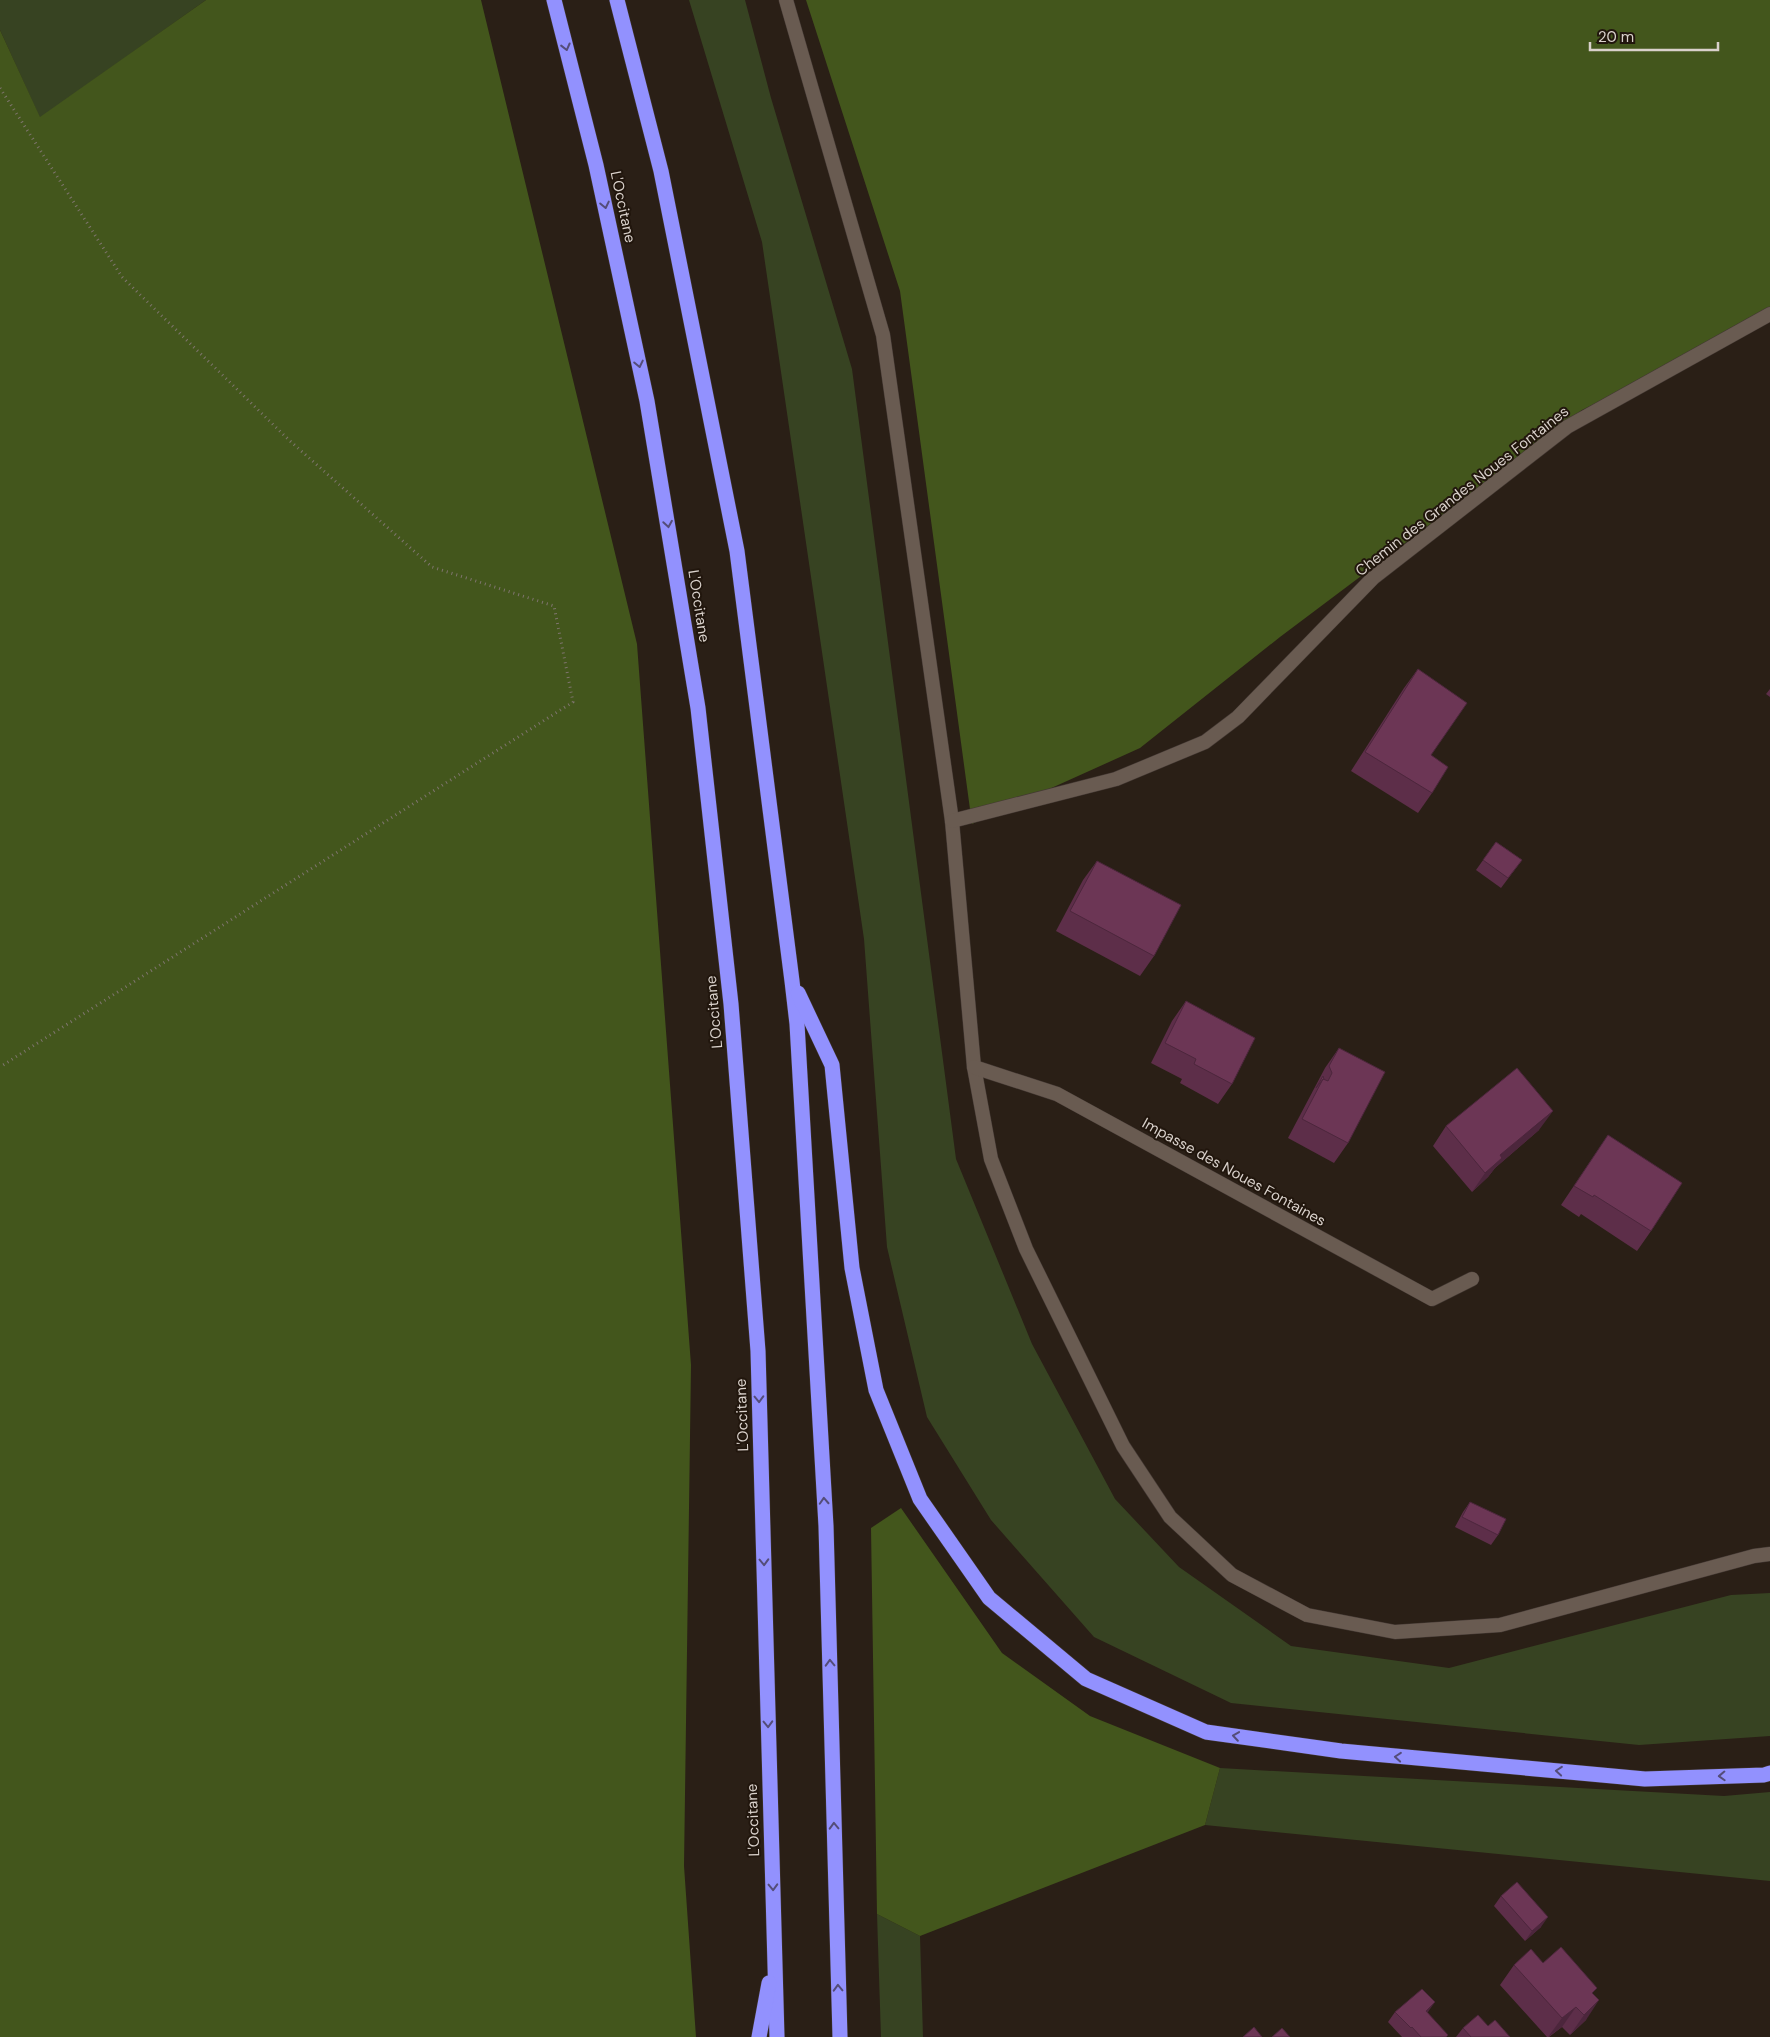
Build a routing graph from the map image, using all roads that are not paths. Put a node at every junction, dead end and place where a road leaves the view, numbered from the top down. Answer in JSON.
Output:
{"nodes":[{"id":1,"x":554,"y":0,"type":"edge"},
{"id":2,"x":617,"y":0,"type":"edge"},
{"id":3,"x":786,"y":0,"type":"edge"},
{"id":4,"x":1770,"y":314,"type":"edge"},
{"id":5,"x":952,"y":821,"type":"junction"},
{"id":6,"x":792,"y":981,"type":"junction"},
{"id":7,"x":974,"y":1067,"type":"junction"},
{"id":8,"x":1472,"y":1280,"type":"dead end"},
{"id":9,"x":1770,"y":1554,"type":"edge"},
{"id":10,"x":1770,"y":1773,"type":"edge"},
{"id":11,"x":775,"y":1954,"type":"junction"},
{"id":12,"x":759,"y":2037,"type":"edge"},
{"id":13,"x":777,"y":2037,"type":"edge"},
{"id":14,"x":840,"y":2037,"type":"edge"}],
"edges":[{"from":1,"to":11,"type":"highway","name":"L'Occitane","one_way":true},
{"from":2,"to":6,"type":"highway"},
{"from":3,"to":5,"type":"street"},
{"from":4,"to":5,"type":"street","name":"Chemin des Grandes Noues Fontaines"},
{"from":5,"to":7,"type":"street"},
{"from":10,"to":6,"type":"highway","one_way":true},
{"from":14,"to":6,"type":"highway","one_way":true},
{"from":7,"to":8,"type":"street","name":"Impasse des Noues Fontaines"},
{"from":7,"to":9,"type":"street"},
{"from":11,"to":12,"type":"highway"},
{"from":11,"to":13,"type":"highway","name":"L'Occitane"}]}
